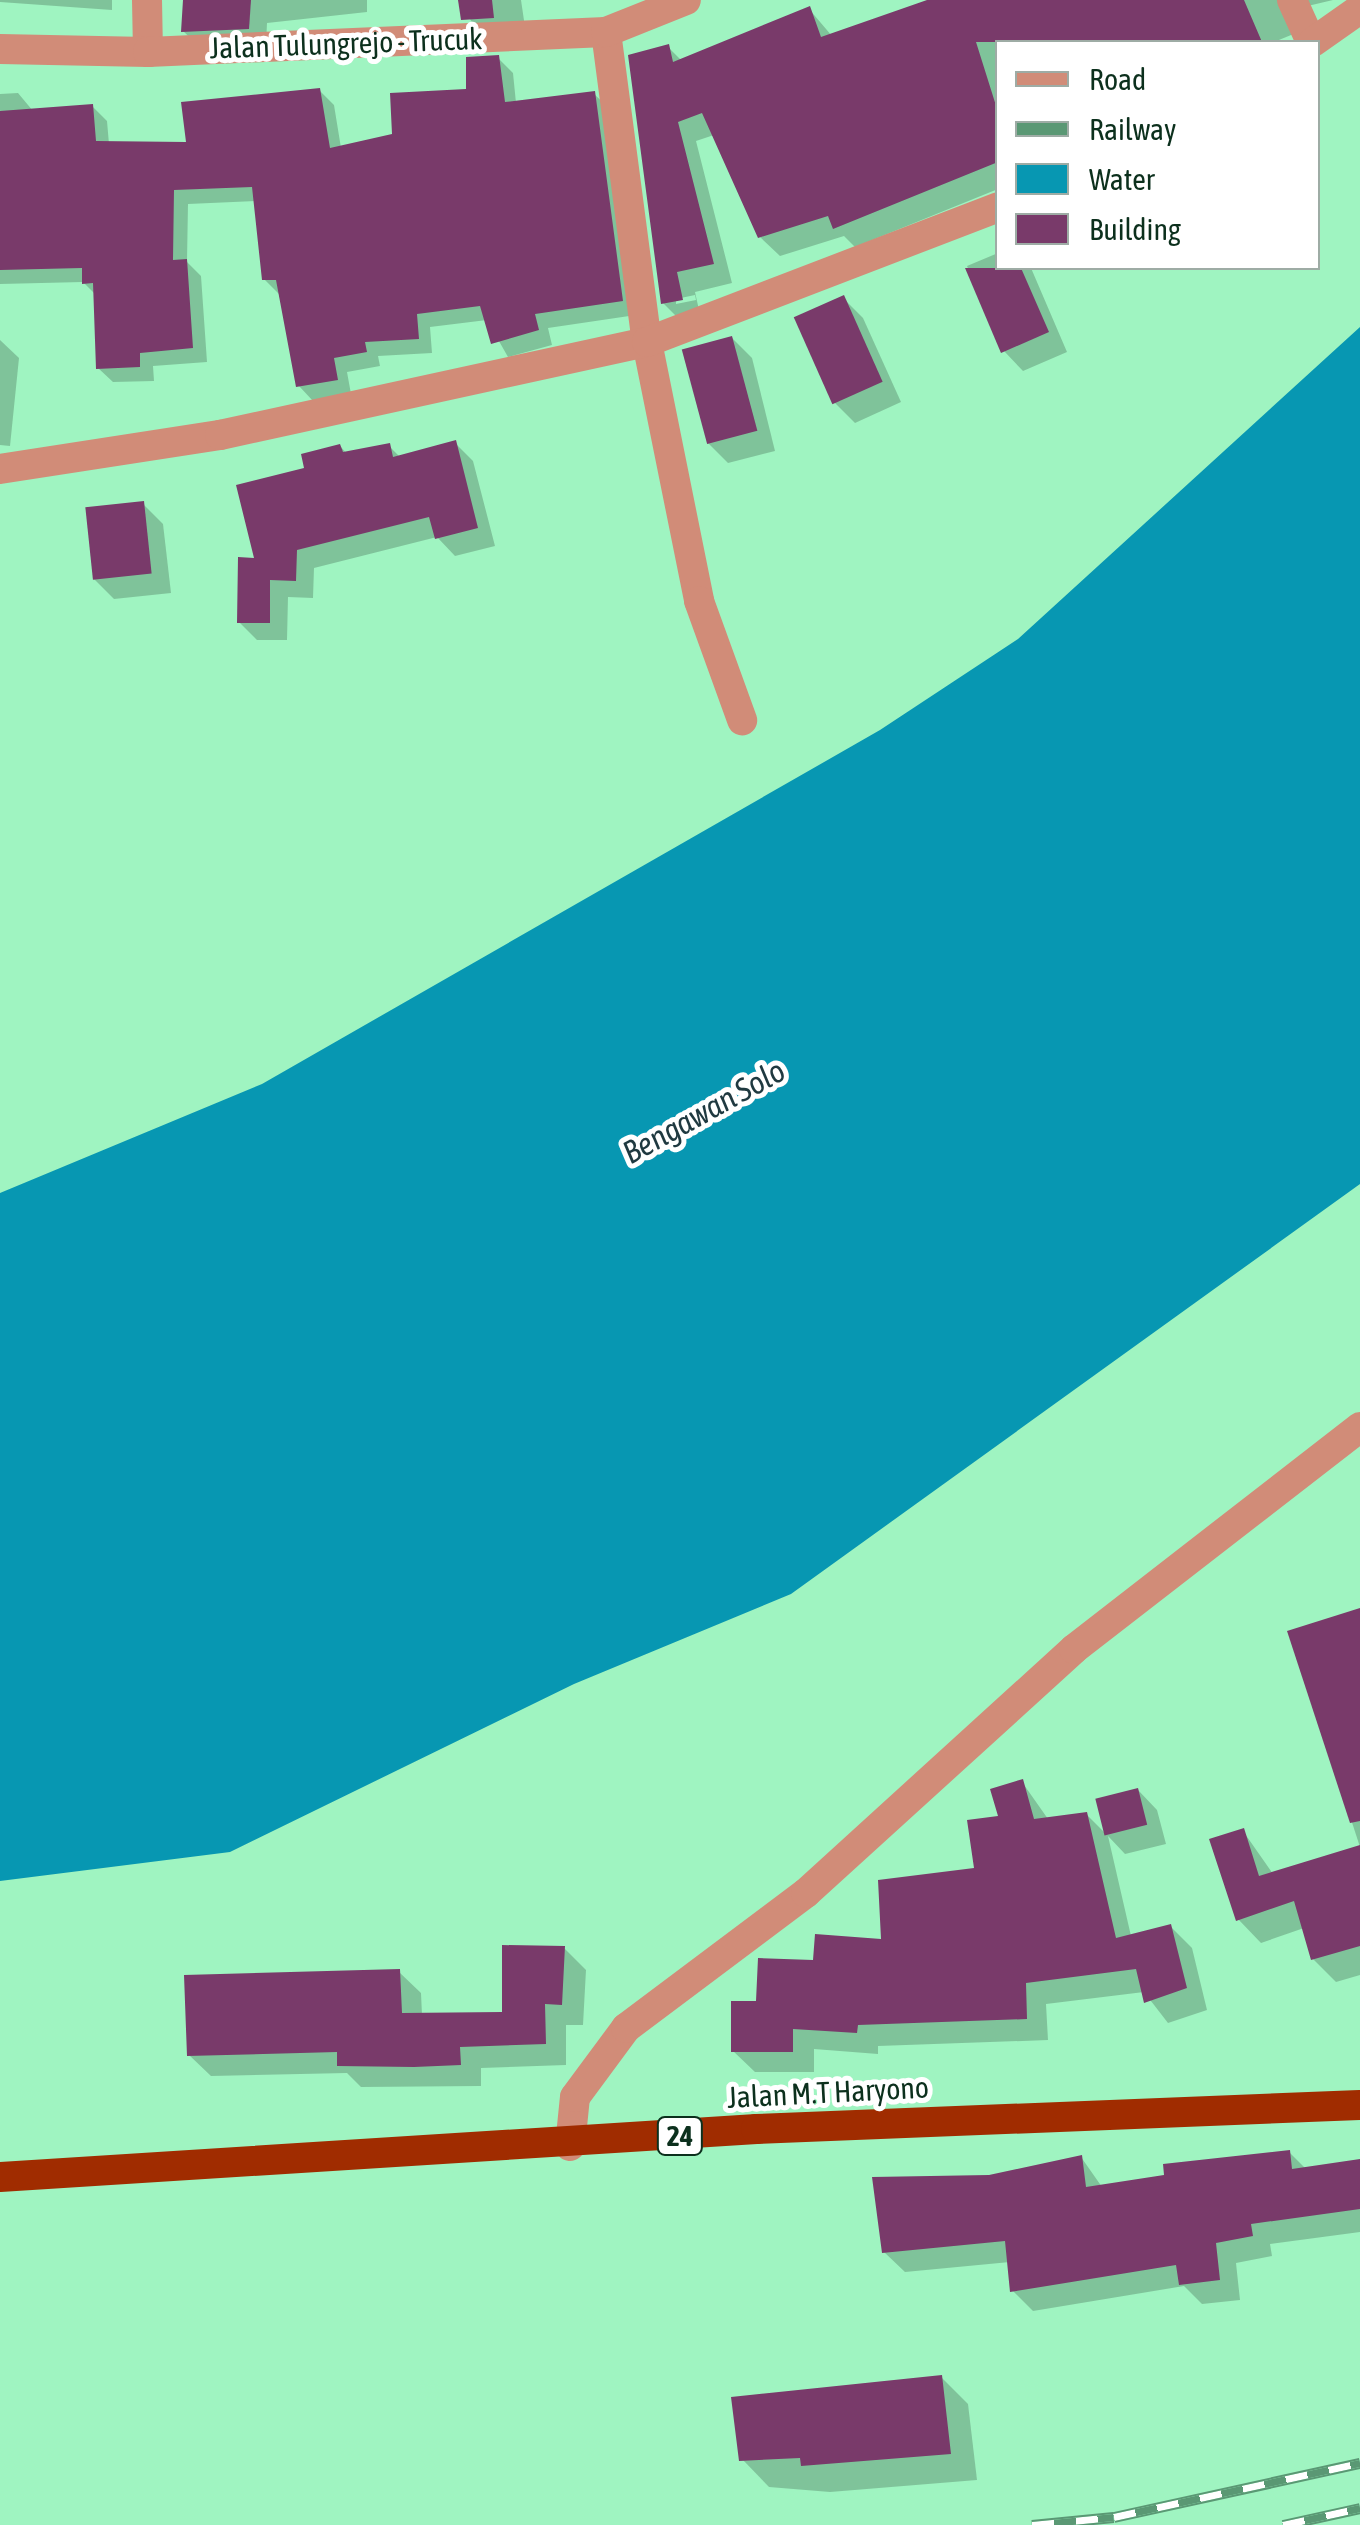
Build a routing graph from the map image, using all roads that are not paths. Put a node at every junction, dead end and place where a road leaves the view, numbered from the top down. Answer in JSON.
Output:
{"nodes":[{"id":1,"x":147,"y":0,"type":"edge"},
{"id":2,"x":686,"y":0,"type":"edge"},
{"id":3,"x":1292,"y":0,"type":"edge"},
{"id":4,"x":1360,"y":9,"type":"edge"},
{"id":5,"x":606,"y":32,"type":"junction"},
{"id":6,"x":1311,"y":40,"type":"edge"},
{"id":7,"x":1315,"y":40,"type":"edge"},
{"id":8,"x":0,"y":48,"type":"edge"},
{"id":9,"x":148,"y":52,"type":"junction"},
{"id":10,"x":995,"y":208,"type":"edge"},
{"id":11,"x":646,"y":342,"type":"junction"},
{"id":12,"x":0,"y":469,"type":"edge"},
{"id":13,"x":742,"y":720,"type":"dead end"},
{"id":14,"x":1360,"y":1427,"type":"edge"},
{"id":15,"x":1360,"y":2105,"type":"edge"},
{"id":16,"x":570,"y":2146,"type":"junction"},
{"id":17,"x":0,"y":2177,"type":"edge"}],
"edges":[{"from":1,"to":9,"type":"street"},
{"from":2,"to":5,"type":"street","name":"Jalan Tulungrejo - Trucuk"},
{"from":3,"to":6,"type":"street"},
{"from":4,"to":7,"type":"street"},
{"from":5,"to":9,"type":"street","name":"Jalan Tulungrejo - Trucuk"},
{"from":5,"to":11,"type":"street"},
{"from":8,"to":9,"type":"street","name":"Jalan Tulungrejo - Trucuk"},
{"from":10,"to":11,"type":"street"},
{"from":11,"to":12,"type":"street"},
{"from":11,"to":13,"type":"street"},
{"from":14,"to":16,"type":"street"},
{"from":15,"to":16,"type":"highway","name":"Jalan M.T Haryono","number":"24"},
{"from":16,"to":17,"type":"highway","name":"Jalan M.T Haryono","number":"24"}]}
